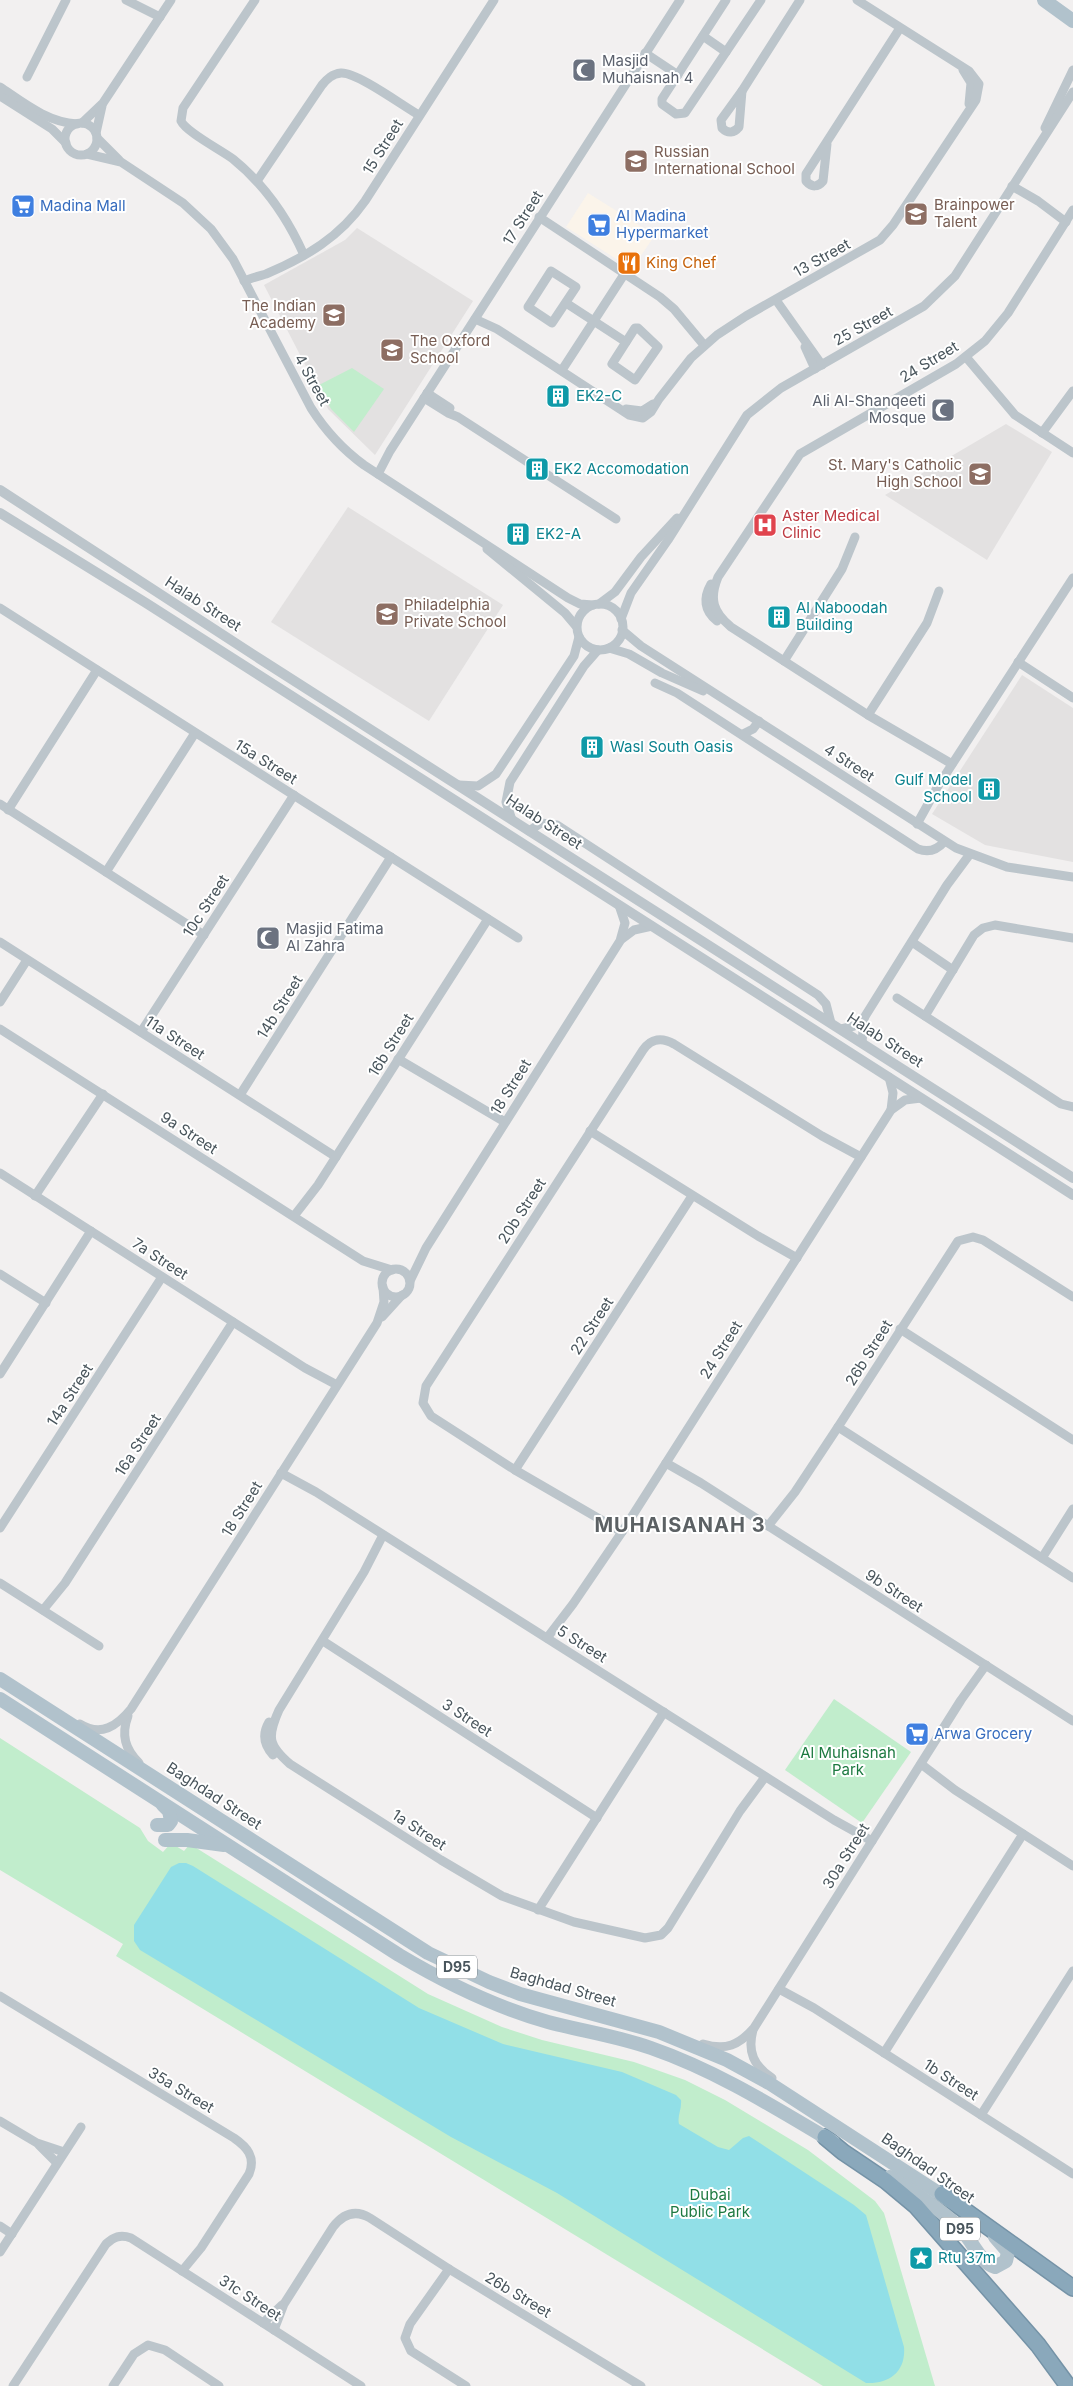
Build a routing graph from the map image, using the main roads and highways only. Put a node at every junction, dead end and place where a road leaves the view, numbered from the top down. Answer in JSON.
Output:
{"nodes":[{"id":1,"x":1044,"y":0,"type":"edge"},
{"id":2,"x":1053,"y":0,"type":"edge"},
{"id":3,"x":1073,"y":12,"type":"edge"},
{"id":4,"x":1073,"y":20,"type":"edge"},
{"id":5,"x":0,"y":1679,"type":"edge"},
{"id":6,"x":0,"y":1699,"type":"edge"},
{"id":7,"x":161,"y":1802,"type":"junction"},
{"id":8,"x":158,"y":1825,"type":"dead end"},
{"id":9,"x":165,"y":1840,"type":"dead end"},
{"id":10,"x":231,"y":1846,"type":"junction"},
{"id":11,"x":825,"y":2137,"type":"junction"},
{"id":12,"x":942,"y":2194,"type":"junction"},
{"id":13,"x":1073,"y":2288,"type":"edge"},
{"id":14,"x":1068,"y":2386,"type":"edge"}],
"edges":[{"from":1,"to":4,"type":"main road"},
{"from":2,"to":3,"type":"main road"},
{"from":5,"to":12,"type":"main road","name":"Baghdad Street","number":"D95"},
{"from":6,"to":7,"type":"main road","name":"Baghdad Street","number":"D95"},
{"from":7,"to":8,"type":"main road"},
{"from":7,"to":10,"type":"main road","name":"Baghdad Street","number":"D95"},
{"from":9,"to":10,"type":"main road"},
{"from":10,"to":11,"type":"main road","name":"Baghdad Street","number":"D95"},
{"from":11,"to":12,"type":"main road","name":"Baghdad Street","number":"D95"},
{"from":11,"to":14,"type":"highway"},
{"from":12,"to":13,"type":"highway"}]}
